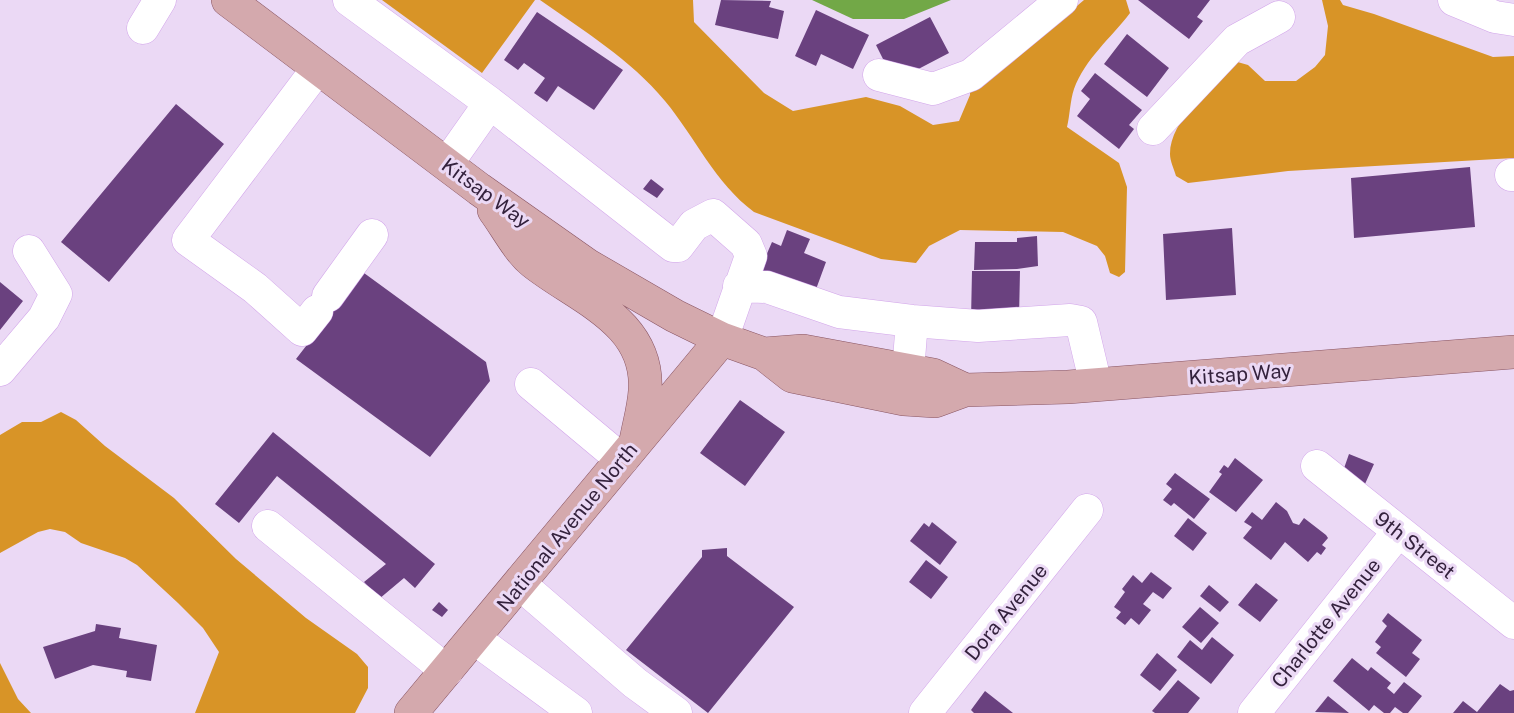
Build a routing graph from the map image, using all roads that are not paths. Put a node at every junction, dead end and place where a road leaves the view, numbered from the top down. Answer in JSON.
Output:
{"nodes":[{"id":1,"x":160,"y":0,"type":"edge"},
{"id":2,"x":228,"y":0,"type":"edge"},
{"id":3,"x":349,"y":0,"type":"edge"},
{"id":4,"x":1062,"y":0,"type":"edge"},
{"id":5,"x":1454,"y":0,"type":"edge"},
{"id":6,"x":1279,"y":18,"type":"edge"},
{"id":7,"x":1514,"y":20,"type":"edge"},
{"id":8,"x":143,"y":28,"type":"dead end"},
{"id":9,"x":318,"y":68,"type":"junction"},
{"id":10,"x":879,"y":75,"type":"dead end"},
{"id":11,"x":490,"y":103,"type":"junction"},
{"id":12,"x":1153,"y":129,"type":"dead end"},
{"id":13,"x":447,"y":164,"type":"junction"},
{"id":14,"x":479,"y":189,"type":"junction"},
{"id":15,"x":372,"y":235,"type":"dead end"},
{"id":16,"x":29,"y":251,"type":"dead end"},
{"id":17,"x":739,"y":285,"type":"junction"},
{"id":18,"x":912,"y":321,"type":"junction"},
{"id":19,"x":722,"y":339,"type":"junction"},
{"id":20,"x":1514,"y":352,"type":"edge"},
{"id":21,"x":764,"y":354,"type":"junction"},
{"id":22,"x":0,"y":370,"type":"edge"},
{"id":23,"x":908,"y":372,"type":"junction"},
{"id":24,"x":531,"y":384,"type":"dead end"},
{"id":25,"x":1096,"y":385,"type":"junction"},
{"id":26,"x":965,"y":390,"type":"junction"},
{"id":27,"x":629,"y":452,"type":"junction"},
{"id":28,"x":1317,"y":466,"type":"dead end"},
{"id":29,"x":1087,"y":510,"type":"dead end"},
{"id":30,"x":268,"y":526,"type":"dead end"},
{"id":31,"x":1398,"y":532,"type":"junction"},
{"id":32,"x":520,"y":584,"type":"junction"},
{"id":33,"x":1514,"y":623,"type":"edge"},
{"id":34,"x":475,"y":639,"type":"junction"},
{"id":35,"x":447,"y":671,"type":"junction"},
{"id":36,"x":411,"y":713,"type":"edge"},
{"id":37,"x":576,"y":713,"type":"edge"},
{"id":38,"x":676,"y":713,"type":"edge"},
{"id":39,"x":925,"y":713,"type":"edge"},
{"id":40,"x":1254,"y":713,"type":"edge"}],
"edges":[{"from":1,"to":8,"type":"street"},
{"from":2,"to":9,"type":"main road","name":"Kitsap Way"},
{"from":3,"to":11,"type":"street"},
{"from":4,"to":10,"type":"street"},
{"from":5,"to":7,"type":"street"},
{"from":6,"to":12,"type":"street"},
{"from":9,"to":13,"type":"main road","name":"Kitsap Way"},
{"from":9,"to":15,"type":"street"},
{"from":11,"to":13,"type":"street"},
{"from":11,"to":17,"type":"street"},
{"from":13,"to":14,"type":"main road","name":"Kitsap Way"},
{"from":14,"to":19,"type":"main road","name":"Kitsap Way"},
{"from":14,"to":27,"type":"main road"},
{"from":16,"to":22,"type":"street"},
{"from":17,"to":18,"type":"street"},
{"from":17,"to":19,"type":"street"},
{"from":18,"to":23,"type":"street"},
{"from":18,"to":25,"type":"street"},
{"from":19,"to":21,"type":"main road","name":"Kitsap Way"},
{"from":19,"to":27,"type":"main road","name":"National Avenue North"},
{"from":20,"to":25,"type":"main road","name":"Kitsap Way"},
{"from":21,"to":23,"type":"main road","name":"Kitsap Way"},
{"from":21,"to":26,"type":"main road","name":"Kitsap Way"},
{"from":23,"to":26,"type":"main road","name":"Kitsap Way"},
{"from":24,"to":27,"type":"street"},
{"from":25,"to":26,"type":"main road","name":"Kitsap Way"},
{"from":27,"to":32,"type":"main road","name":"National Avenue North"},
{"from":28,"to":31,"type":"street","name":"9th Street"},
{"from":29,"to":39,"type":"street","name":"Dora Avenue"},
{"from":30,"to":35,"type":"street"},
{"from":31,"to":33,"type":"street","name":"9th Street"},
{"from":31,"to":40,"type":"street","name":"Charlotte Avenue"},
{"from":32,"to":34,"type":"main road","name":"National Avenue North"},
{"from":32,"to":38,"type":"street"},
{"from":34,"to":35,"type":"main road","name":"National Avenue North"},
{"from":34,"to":37,"type":"street"},
{"from":35,"to":36,"type":"main road","name":"National Avenue North"}]}
